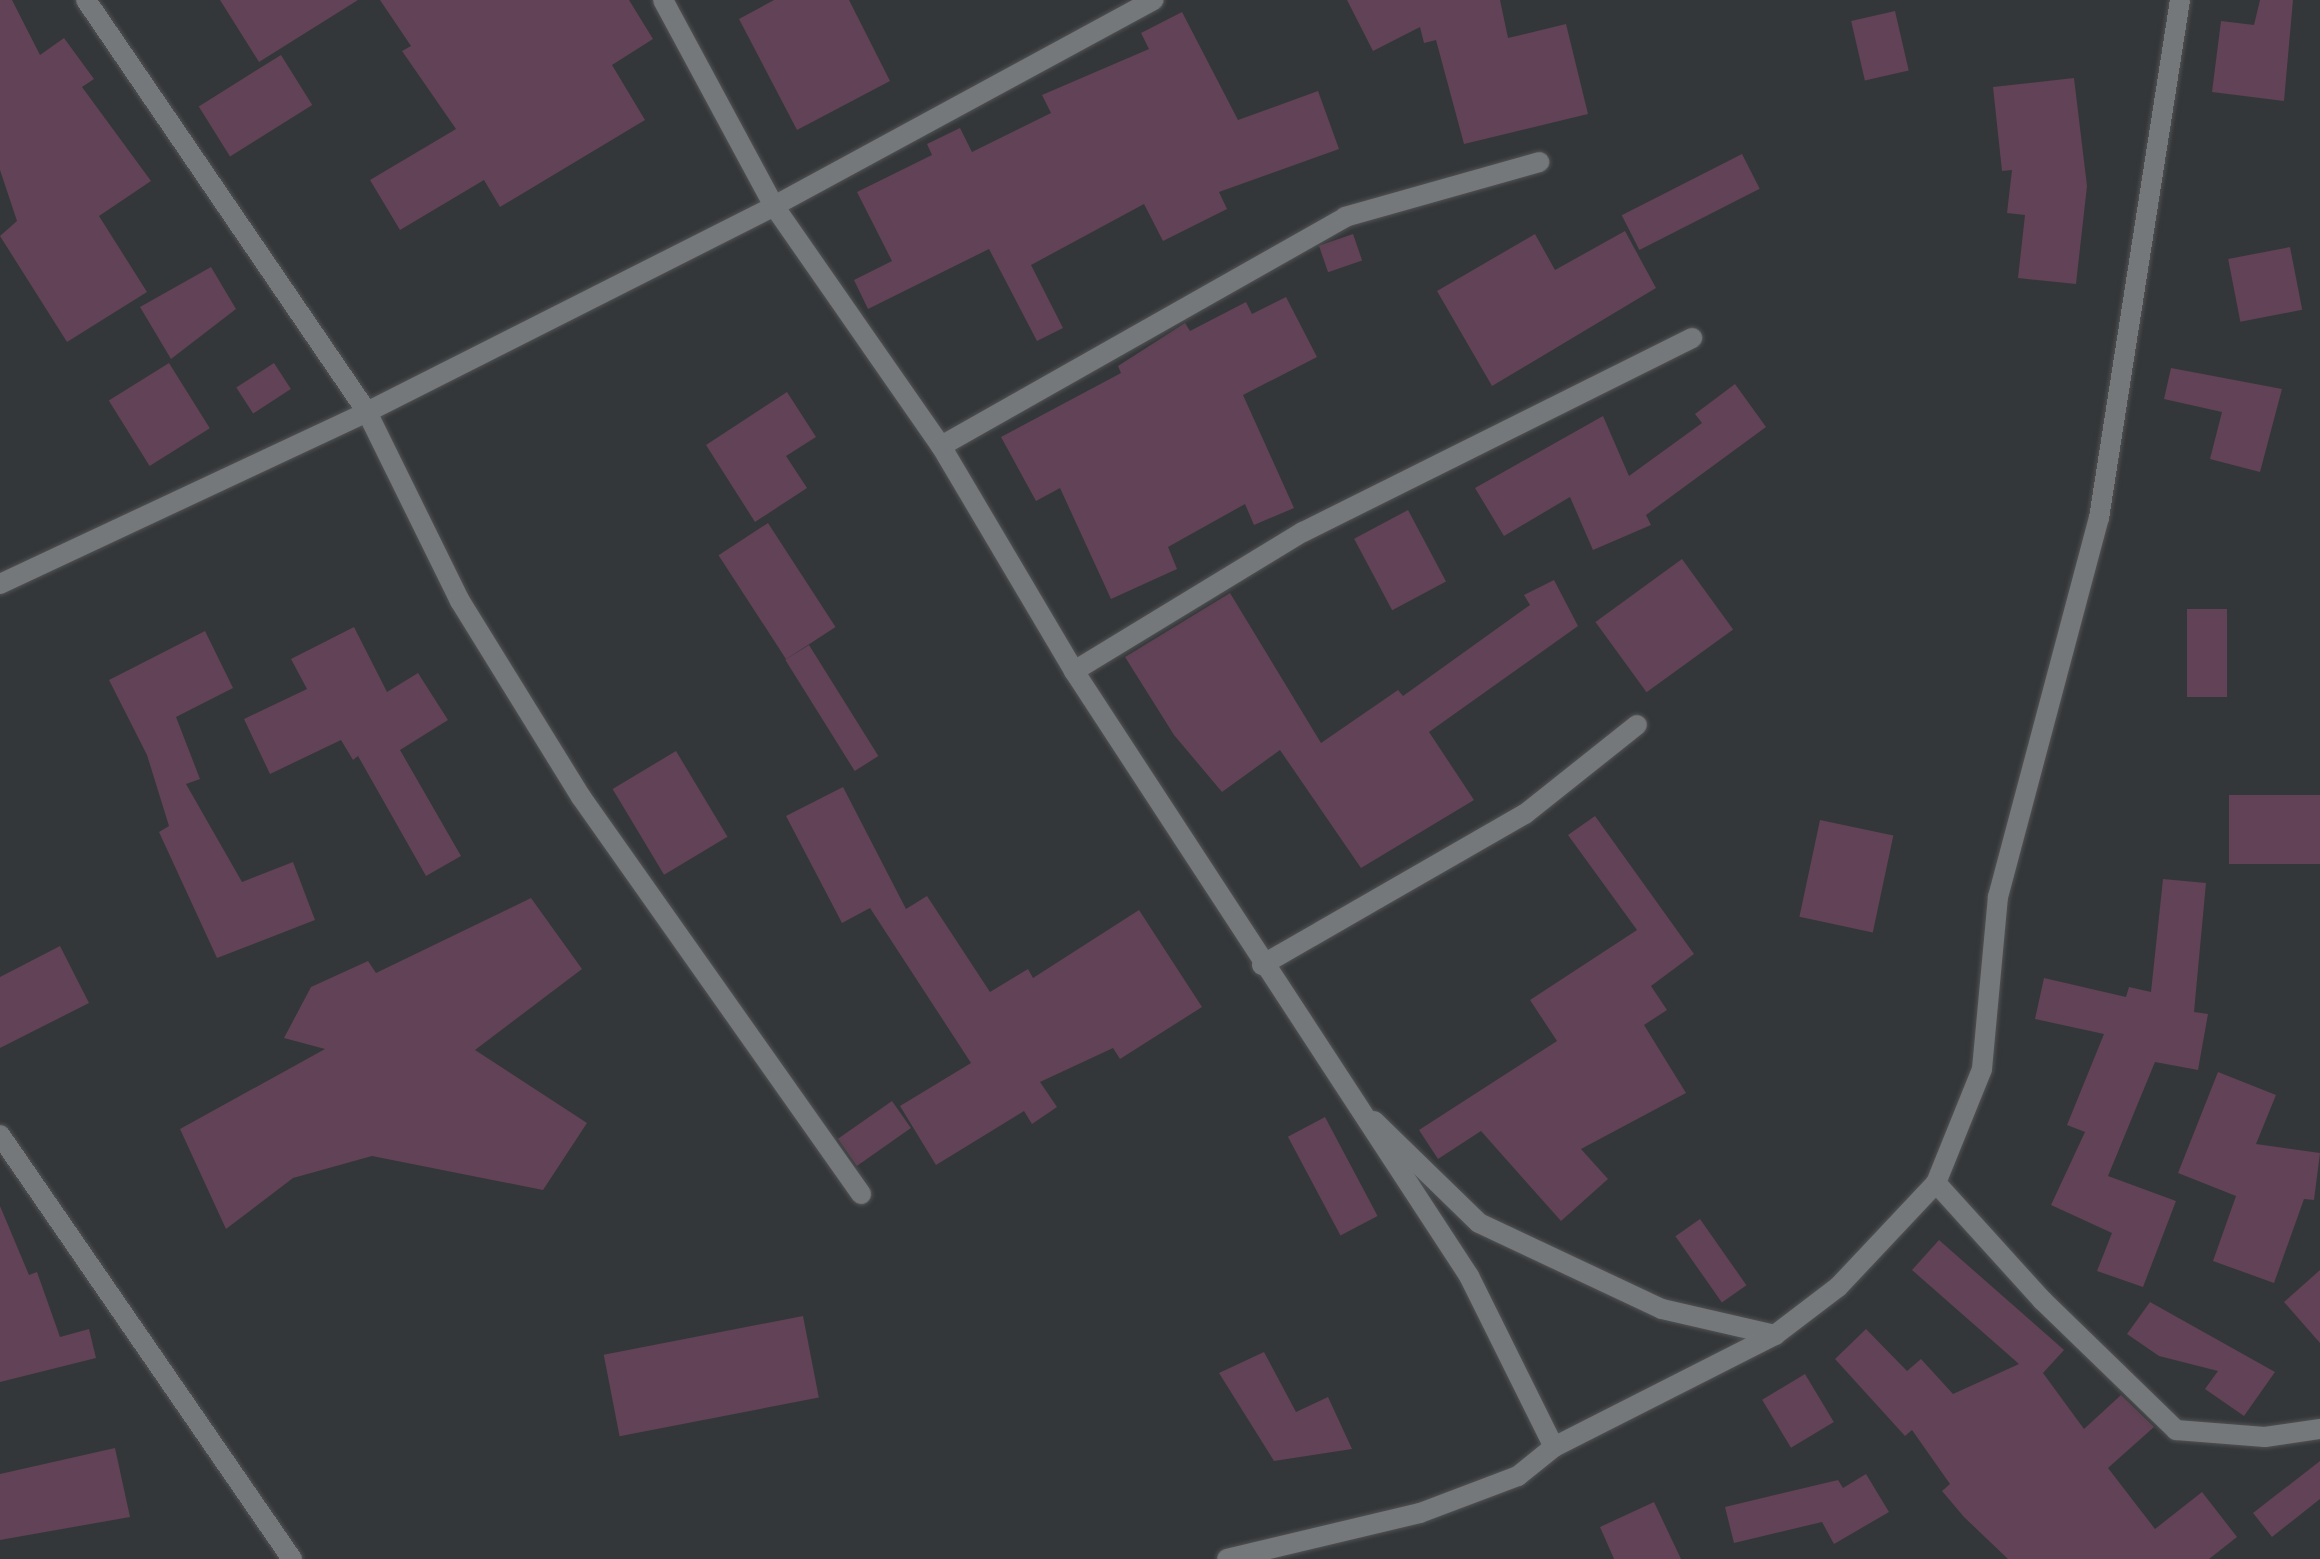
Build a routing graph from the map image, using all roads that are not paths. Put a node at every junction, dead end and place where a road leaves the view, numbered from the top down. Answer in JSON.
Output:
{"nodes":[{"id":1,"x":86,"y":0,"type":"edge"},
{"id":2,"x":663,"y":0,"type":"edge"},
{"id":3,"x":1154,"y":0,"type":"edge"},
{"id":4,"x":2180,"y":0,"type":"edge"},
{"id":5,"x":1539,"y":162,"type":"dead end"},
{"id":6,"x":774,"y":206,"type":"junction"},
{"id":7,"x":1692,"y":338,"type":"dead end"},
{"id":8,"x":367,"y":412,"type":"junction"},
{"id":9,"x":941,"y":446,"type":"junction"},
{"id":10,"x":0,"y":584,"type":"edge"},
{"id":11,"x":1074,"y":671,"type":"junction"},
{"id":12,"x":1637,"y":725,"type":"dead end"},
{"id":13,"x":1262,"y":965,"type":"junction"},
{"id":14,"x":1343,"y":1090,"type":"junction"},
{"id":15,"x":0,"y":1135,"type":"edge"},
{"id":16,"x":1936,"y":1183,"type":"junction"},
{"id":17,"x":861,"y":1194,"type":"dead end"},
{"id":18,"x":1775,"y":1335,"type":"junction"},
{"id":19,"x":2320,"y":1429,"type":"edge"},
{"id":20,"x":1554,"y":1447,"type":"junction"},
{"id":21,"x":292,"y":1559,"type":"edge"},
{"id":22,"x":1227,"y":1559,"type":"edge"}],
"edges":[{"from":1,"to":8,"type":"street"},
{"from":2,"to":6,"type":"street"},
{"from":3,"to":6,"type":"street"},
{"from":4,"to":16,"type":"street"},
{"from":5,"to":9,"type":"street"},
{"from":6,"to":8,"type":"street"},
{"from":6,"to":9,"type":"street"},
{"from":7,"to":11,"type":"street"},
{"from":8,"to":10,"type":"street"},
{"from":8,"to":17,"type":"street"},
{"from":9,"to":11,"type":"street"},
{"from":11,"to":13,"type":"street"},
{"from":12,"to":13,"type":"street"},
{"from":13,"to":14,"type":"street"},
{"from":14,"to":18,"type":"street"},
{"from":14,"to":20,"type":"street"},
{"from":15,"to":21,"type":"street"},
{"from":16,"to":18,"type":"street"},
{"from":16,"to":19,"type":"street"},
{"from":18,"to":20,"type":"street"},
{"from":20,"to":22,"type":"street"}]}
